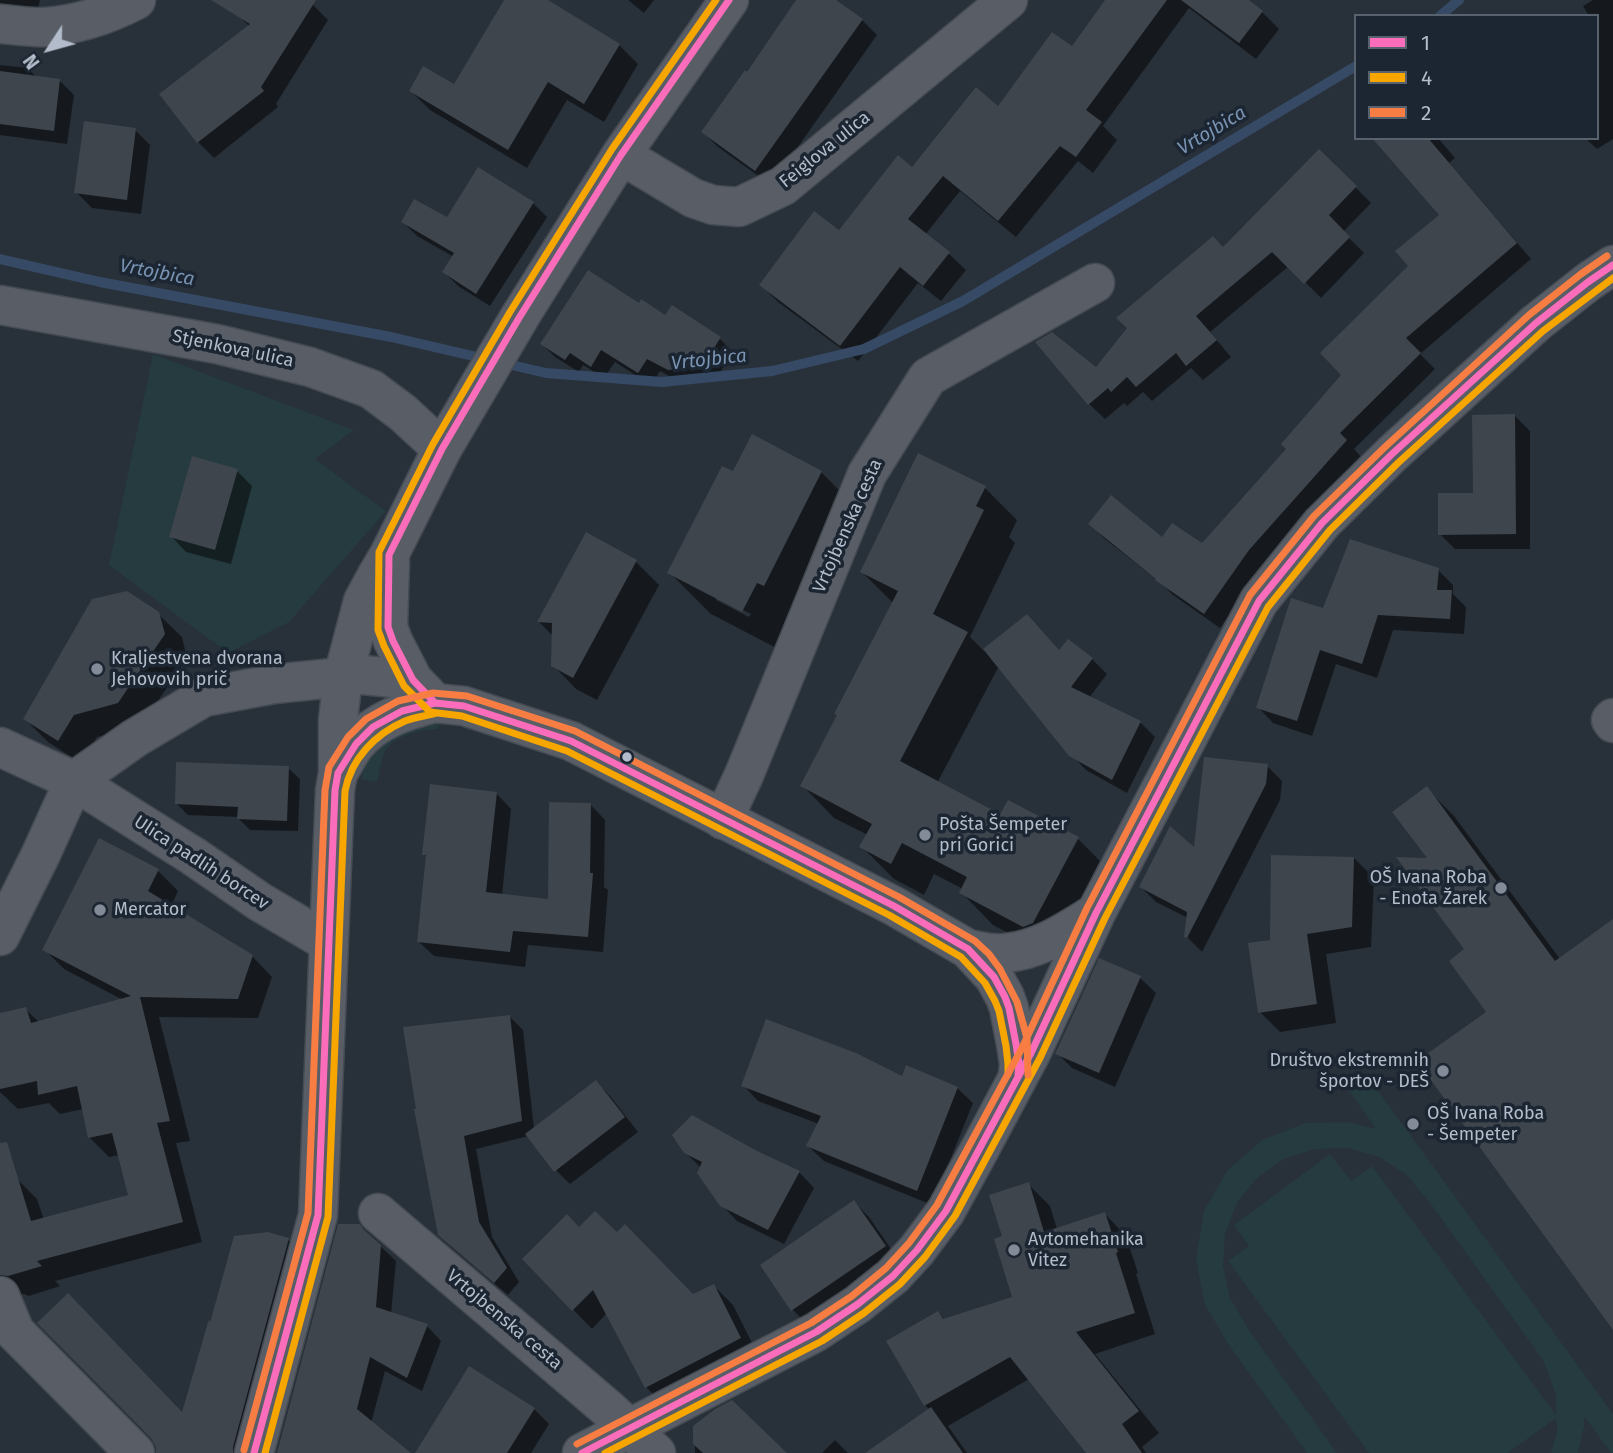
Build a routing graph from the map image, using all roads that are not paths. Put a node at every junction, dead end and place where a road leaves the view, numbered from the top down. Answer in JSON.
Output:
{"nodes":[{"id":1,"x":136,"y":0,"type":"edge"},
{"id":2,"x":729,"y":0,"type":"edge"},
{"id":3,"x":1008,"y":0,"type":"edge"},
{"id":4,"x":0,"y":24,"type":"edge"},
{"id":5,"x":621,"y":155,"type":"junction"},
{"id":6,"x":1613,"y":265,"type":"edge"},
{"id":7,"x":1095,"y":283,"type":"dead end"},
{"id":8,"x":0,"y":305,"type":"edge"},
{"id":9,"x":442,"y":449,"type":"junction"},
{"id":10,"x":390,"y":555,"type":"junction"},
{"id":11,"x":343,"y":677,"type":"junction"},
{"id":12,"x":424,"y":691,"type":"junction"},
{"id":13,"x":0,"y":747,"type":"edge"},
{"id":14,"x":338,"y":773,"type":"junction"},
{"id":15,"x":74,"y":781,"type":"junction"},
{"id":16,"x":723,"y":820,"type":"junction"},
{"id":17,"x":1096,"y":912,"type":"junction"},
{"id":18,"x":0,"y":936,"type":"edge"},
{"id":19,"x":328,"y":942,"type":"junction"},
{"id":20,"x":968,"y":948,"type":"junction"},
{"id":21,"x":1018,"y":1075,"type":"junction"},
{"id":22,"x":378,"y":1213,"type":"dead end"},
{"id":23,"x":0,"y":1296,"type":"edge"},
{"id":24,"x":7,"y":1342,"type":"edge"},
{"id":25,"x":642,"y":1440,"type":"edge"},
{"id":26,"x":135,"y":1453,"type":"edge"},
{"id":27,"x":254,"y":1453,"type":"edge"},
{"id":28,"x":582,"y":1453,"type":"edge"}],
"edges":[{"from":1,"to":4,"type":"street"},
{"from":2,"to":5,"type":"street"},
{"from":3,"to":5,"type":"street","name":"Feiglova ulica"},
{"from":5,"to":9,"type":"street"},
{"from":6,"to":17,"type":"street"},
{"from":7,"to":16,"type":"street","name":"Vrtojbenska cesta"},
{"from":8,"to":9,"type":"street","name":"Stjenkova ulica"},
{"from":9,"to":10,"type":"street"},
{"from":10,"to":11,"type":"street"},
{"from":10,"to":12,"type":"street"},
{"from":11,"to":12,"type":"street"},
{"from":11,"to":14,"type":"street"},
{"from":11,"to":15,"type":"street"},
{"from":12,"to":14,"type":"street"},
{"from":12,"to":16,"type":"street"},
{"from":13,"to":15,"type":"street","name":"Ulica padlih borcev"},
{"from":14,"to":19,"type":"street"},
{"from":15,"to":18,"type":"street"},
{"from":15,"to":19,"type":"street","name":"Ulica padlih borcev"},
{"from":16,"to":20,"type":"street"},
{"from":17,"to":20,"type":"street"},
{"from":17,"to":21,"type":"street"},
{"from":19,"to":27,"type":"street"},
{"from":20,"to":21,"type":"street"},
{"from":21,"to":25,"type":"street"},
{"from":22,"to":25,"type":"street","name":"Vrtojbenska cesta"},
{"from":23,"to":24,"type":"street"},
{"from":24,"to":26,"type":"street"},
{"from":25,"to":28,"type":"street"}]}
